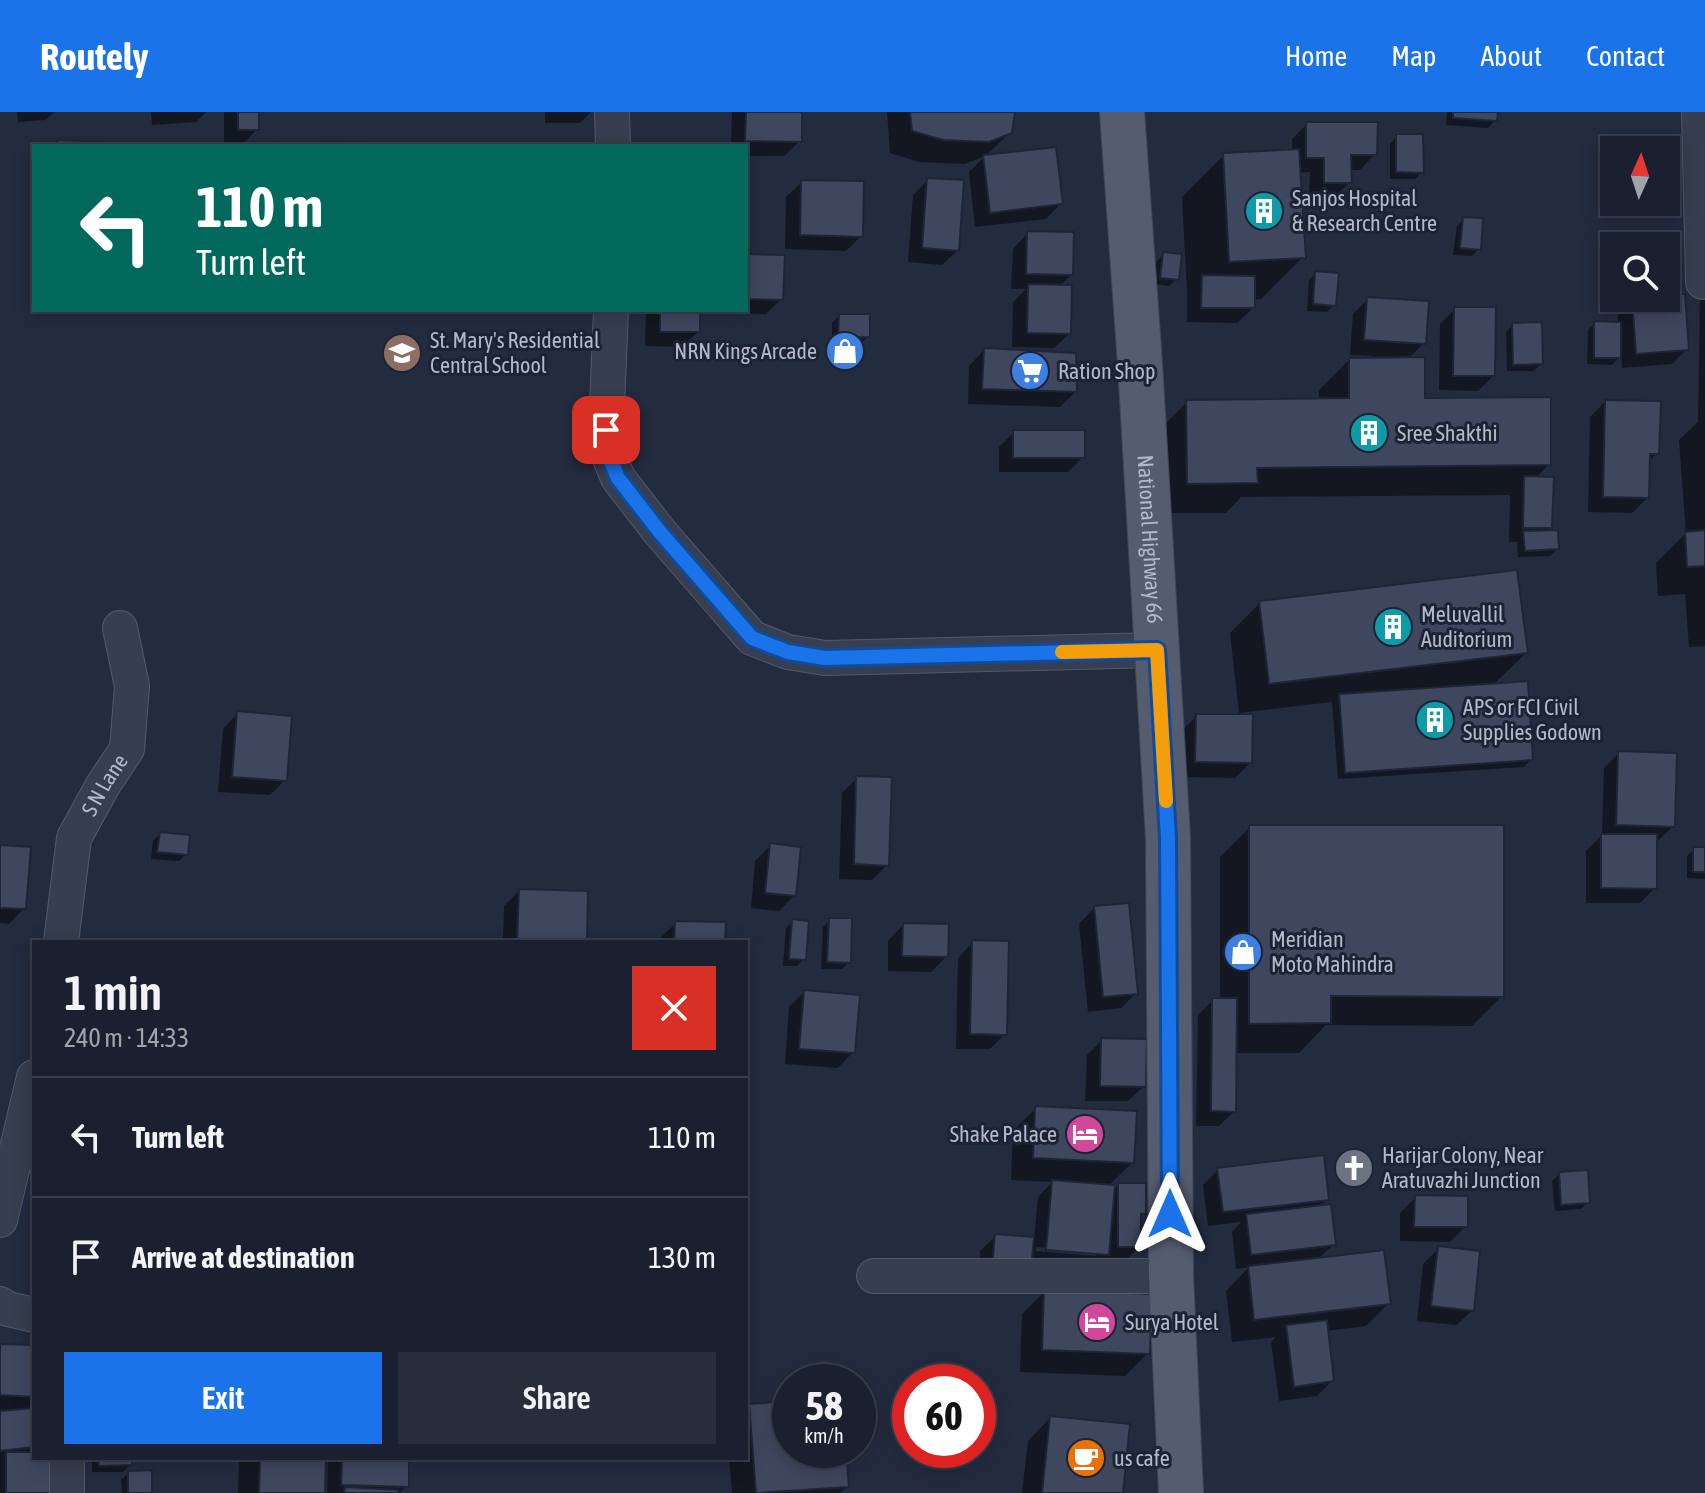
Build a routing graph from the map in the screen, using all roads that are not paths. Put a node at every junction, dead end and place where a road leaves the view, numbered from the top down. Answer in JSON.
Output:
{"nodes":[{"id":1,"x":612,"y":112,"type":"edge"},
{"id":2,"x":1122,"y":112,"type":"edge"},
{"id":3,"x":1699,"y":112,"type":"edge"},
{"id":4,"x":613,"y":144,"type":"edge"},
{"id":5,"x":1703,"y":282,"type":"edge"},
{"id":6,"x":611,"y":312,"type":"edge"},
{"id":7,"x":120,"y":628,"type":"dead end"},
{"id":8,"x":1157,"y":650,"type":"junction"},
{"id":9,"x":61,"y":940,"type":"edge"},
{"id":10,"x":32,"y":1085,"type":"edge"},
{"id":11,"x":0,"y":1220,"type":"edge"},
{"id":12,"x":874,"y":1276,"type":"dead end"},
{"id":13,"x":1171,"y":1276,"type":"junction"},
{"id":14,"x":0,"y":1304,"type":"edge"},
{"id":15,"x":32,"y":1315,"type":"edge"},
{"id":16,"x":67,"y":1460,"type":"edge"},
{"id":17,"x":67,"y":1493,"type":"edge"},
{"id":18,"x":1181,"y":1493,"type":"edge"}],
"edges":[{"from":1,"to":4,"type":"street"},
{"from":2,"to":8,"type":"main road","name":"National Highway 66"},
{"from":3,"to":5,"type":"street"},
{"from":6,"to":8,"type":"street"},
{"from":7,"to":9,"type":"street","name":"S N Lane"},
{"from":8,"to":13,"type":"main road","name":"National Highway 66"},
{"from":10,"to":11,"type":"street"},
{"from":12,"to":13,"type":"street"},
{"from":13,"to":18,"type":"main road","name":"National Highway 66"},
{"from":14,"to":15,"type":"street"},
{"from":16,"to":17,"type":"street"}]}
